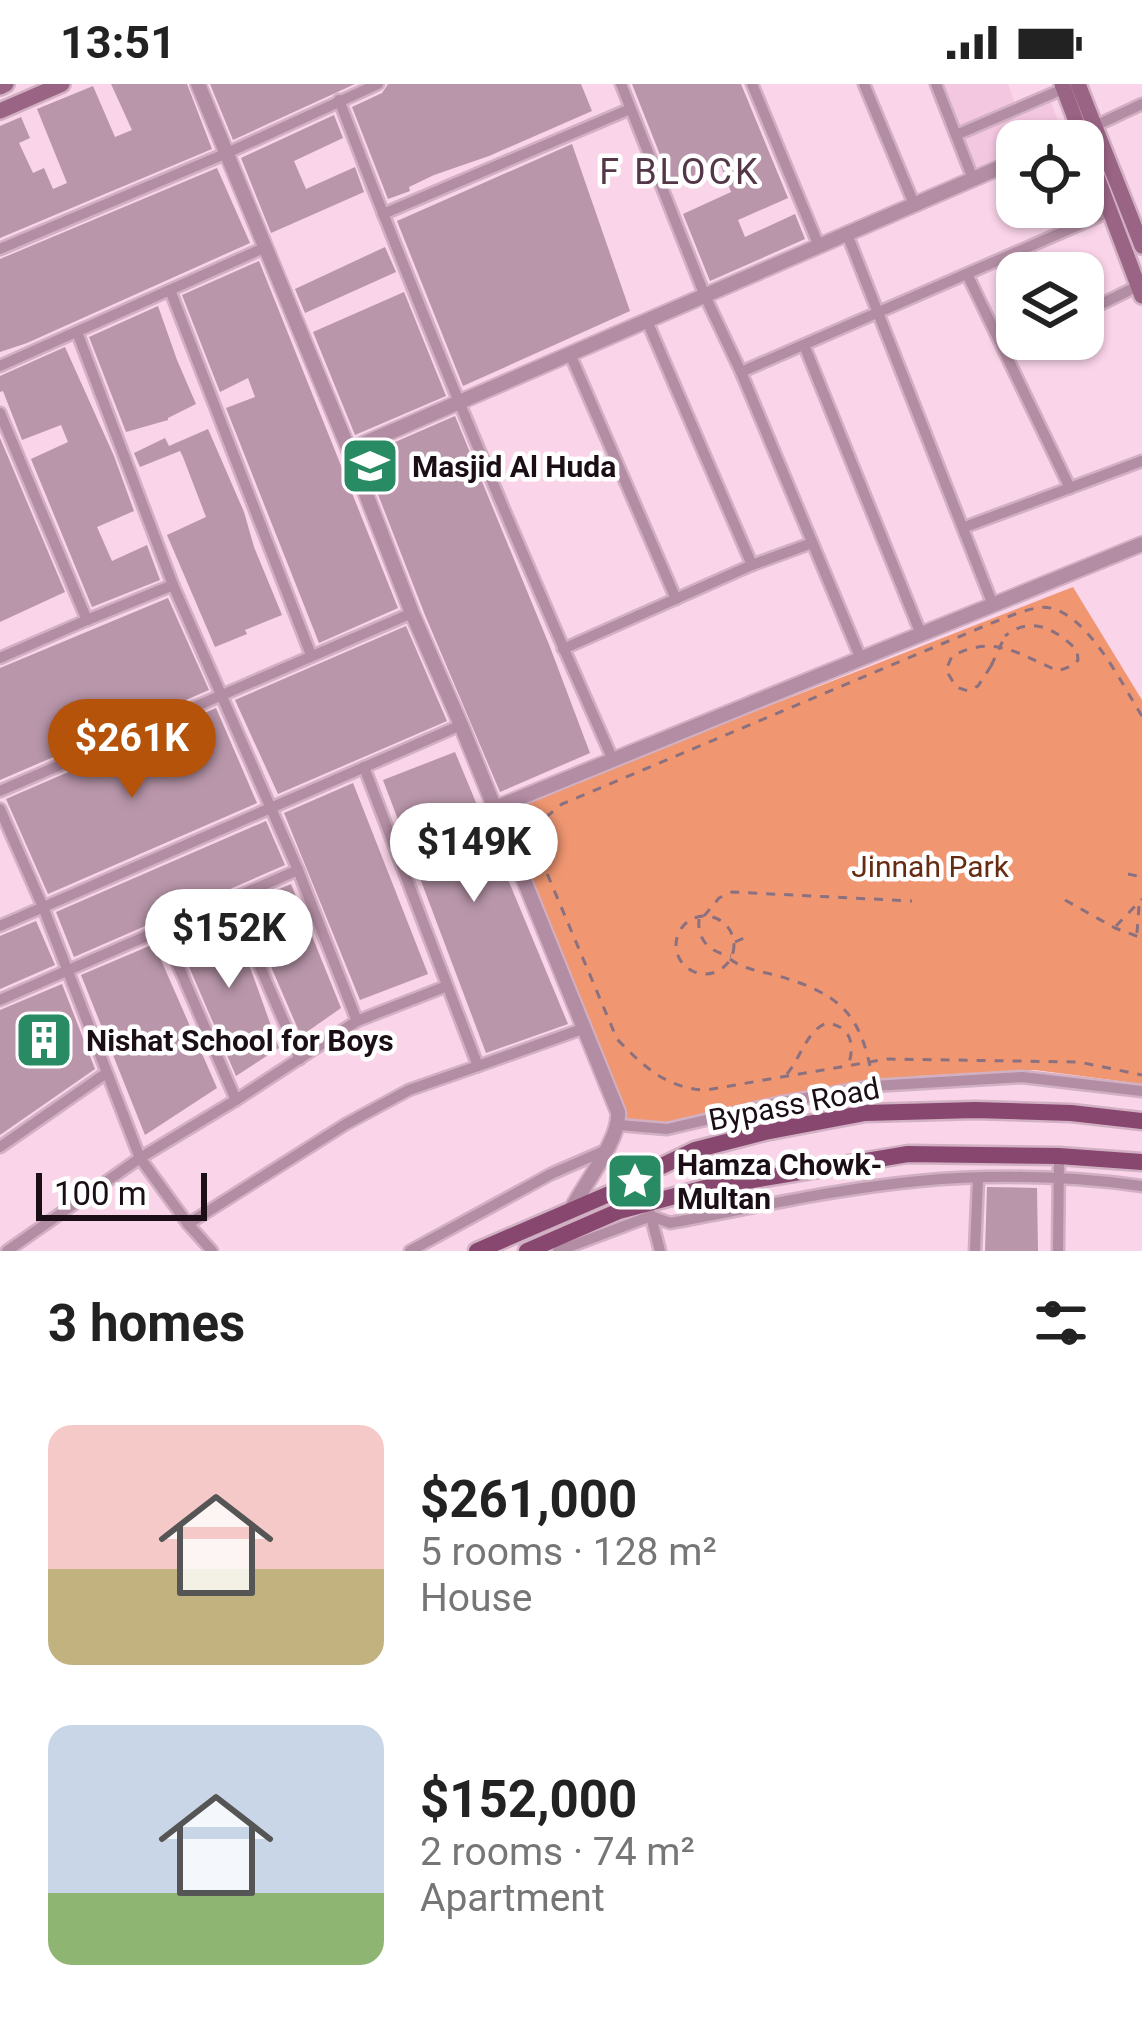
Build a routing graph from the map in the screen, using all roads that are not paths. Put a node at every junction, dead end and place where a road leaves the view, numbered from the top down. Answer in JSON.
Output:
{"nodes":[{"id":1,"x":62,"y":84,"type":"edge"},
{"id":2,"x":198,"y":84,"type":"edge"},
{"id":3,"x":378,"y":84,"type":"edge"},
{"id":4,"x":621,"y":84,"type":"edge"},
{"id":5,"x":752,"y":84,"type":"edge"},
{"id":6,"x":864,"y":84,"type":"edge"},
{"id":7,"x":936,"y":84,"type":"edge"},
{"id":8,"x":1072,"y":85,"type":"edge"},
{"id":9,"x":339,"y":100,"type":"junction"},
{"id":10,"x":1142,"y":104,"type":"edge"},
{"id":11,"x":630,"y":110,"type":"junction"},
{"id":12,"x":0,"y":111,"type":"edge"},
{"id":13,"x":1084,"y":120,"type":"edge"},
{"id":14,"x":1104,"y":121,"type":"edge"},
{"id":15,"x":956,"y":134,"type":"junction"},
{"id":16,"x":227,"y":153,"type":"junction"},
{"id":17,"x":1104,"y":165,"type":"edge"},
{"id":18,"x":996,"y":169,"type":"edge"},
{"id":19,"x":973,"y":179,"type":"junction"},
{"id":20,"x":1104,"y":187,"type":"edge"},
{"id":21,"x":914,"y":205,"type":"junction"},
{"id":22,"x":1111,"y":211,"type":"junction"},
{"id":23,"x":383,"y":214,"type":"junction"},
{"id":24,"x":847,"y":234,"type":"junction"},
{"id":25,"x":819,"y":246,"type":"junction"},
{"id":26,"x":1142,"y":246,"type":"edge"},
{"id":27,"x":266,"y":247,"type":"junction"},
{"id":28,"x":0,"y":249,"type":"edge"},
{"id":29,"x":967,"y":274,"type":"junction"},
{"id":30,"x":170,"y":290,"type":"junction"},
{"id":31,"x":1140,"y":291,"type":"edge"},
{"id":32,"x":705,"y":296,"type":"junction"},
{"id":33,"x":1104,"y":306,"type":"edge"},
{"id":34,"x":878,"y":312,"type":"junction"},
{"id":35,"x":647,"y":321,"type":"junction"},
{"id":36,"x":77,"y":332,"type":"junction"},
{"id":37,"x":996,"y":332,"type":"edge"},
{"id":38,"x":804,"y":345,"type":"junction"},
{"id":39,"x":570,"y":354,"type":"junction"},
{"id":40,"x":1010,"y":360,"type":"edge"},
{"id":41,"x":0,"y":366,"type":"edge"},
{"id":42,"x":741,"y":372,"type":"junction"},
{"id":43,"x":461,"y":402,"type":"junction"},
{"id":44,"x":0,"y":413,"type":"edge"},
{"id":45,"x":349,"y":450,"type":"junction"},
{"id":46,"x":1142,"y":461,"type":"edge"},
{"id":47,"x":1070,"y":488,"type":"junction"},
{"id":48,"x":964,"y":527,"type":"junction"},
{"id":49,"x":812,"y":543,"type":"junction"},
{"id":50,"x":1142,"y":544,"type":"edge"},
{"id":51,"x":752,"y":566,"type":"junction"},
{"id":52,"x":173,"y":585,"type":"junction"},
{"id":53,"x":676,"y":599,"type":"junction"},
{"id":54,"x":993,"y":605,"type":"junction"},
{"id":55,"x":412,"y":613,"type":"junction"},
{"id":56,"x":88,"y":620,"type":"junction"},
{"id":57,"x":921,"y":634,"type":"junction"},
{"id":58,"x":563,"y":649,"type":"junction"},
{"id":59,"x":311,"y":655,"type":"junction"},
{"id":60,"x":0,"y":658,"type":"edge"},
{"id":61,"x":861,"y":659,"type":"junction"},
{"id":62,"x":221,"y":696,"type":"junction"},
{"id":63,"x":461,"y":725,"type":"junction"},
{"id":64,"x":613,"y":760,"type":"junction"},
{"id":65,"x":364,"y":766,"type":"junction"},
{"id":66,"x":0,"y":791,"type":"edge"},
{"id":67,"x":271,"y":807,"type":"junction"},
{"id":68,"x":494,"y":808,"type":"junction"},
{"id":69,"x":0,"y":809,"type":"edge"},
{"id":70,"x":298,"y":870,"type":"junction"},
{"id":71,"x":231,"y":899,"type":"junction"},
{"id":72,"x":43,"y":907,"type":"junction"},
{"id":73,"x":0,"y":926,"type":"edge"},
{"id":74,"x":162,"y":928,"type":"junction"},
{"id":75,"x":69,"y":972,"type":"junction"},
{"id":76,"x":447,"y":986,"type":"junction"},
{"id":77,"x":0,"y":1000,"type":"edge"},
{"id":78,"x":357,"y":1021,"type":"junction"},
{"id":79,"x":585,"y":1028,"type":"junction"},
{"id":80,"x":300,"y":1059,"type":"junction"},
{"id":81,"x":478,"y":1066,"type":"junction"},
{"id":82,"x":105,"y":1074,"type":"junction"},
{"id":83,"x":1142,"y":1091,"type":"edge"},
{"id":84,"x":236,"y":1100,"type":"junction"},
{"id":85,"x":1142,"y":1121,"type":"edge"},
{"id":86,"x":619,"y":1125,"type":"junction"},
{"id":87,"x":0,"y":1147,"type":"edge"},
{"id":88,"x":609,"y":1148,"type":"junction"},
{"id":89,"x":1059,"y":1156,"type":"junction"},
{"id":90,"x":140,"y":1158,"type":"junction"},
{"id":91,"x":1142,"y":1162,"type":"edge"},
{"id":92,"x":645,"y":1174,"type":"junction"},
{"id":93,"x":1058,"y":1177,"type":"junction"},
{"id":94,"x":978,"y":1179,"type":"junction"},
{"id":95,"x":1142,"y":1186,"type":"edge"},
{"id":96,"x":650,"y":1208,"type":"junction"},
{"id":97,"x":570,"y":1212,"type":"junction"},
{"id":98,"x":188,"y":1223,"type":"junction"},
{"id":99,"x":209,"y":1246,"type":"edge"},
{"id":100,"x":7,"y":1251,"type":"edge"},
{"id":101,"x":192,"y":1251,"type":"edge"},
{"id":102,"x":410,"y":1251,"type":"edge"},
{"id":103,"x":477,"y":1251,"type":"edge"},
{"id":104,"x":527,"y":1251,"type":"edge"},
{"id":105,"x":558,"y":1251,"type":"edge"},
{"id":106,"x":660,"y":1251,"type":"edge"},
{"id":107,"x":975,"y":1251,"type":"edge"},
{"id":108,"x":1058,"y":1251,"type":"edge"}],
"edges":[{"from":1,"to":12,"type":"main road"},
{"from":2,"to":16,"type":"street"},
{"from":3,"to":9,"type":"street"},
{"from":4,"to":11,"type":"street"},
{"from":5,"to":25,"type":"street"},
{"from":6,"to":21,"type":"street"},
{"from":7,"to":15,"type":"street"},
{"from":8,"to":13,"type":"main road"},
{"from":8,"to":15,"type":"street"},
{"from":9,"to":16,"type":"street"},
{"from":9,"to":23,"type":"street"},
{"from":10,"to":14,"type":"street"},
{"from":11,"to":23,"type":"street"},
{"from":11,"to":32,"type":"street"},
{"from":15,"to":19,"type":"street"},
{"from":16,"to":27,"type":"street"},
{"from":16,"to":28,"type":"street"},
{"from":17,"to":26,"type":"main road"},
{"from":18,"to":19,"type":"street"},
{"from":19,"to":21,"type":"street"},
{"from":20,"to":22,"type":"main road"},
{"from":21,"to":24,"type":"street"},
{"from":22,"to":29,"type":"street"},
{"from":22,"to":31,"type":"main road"},
{"from":23,"to":43,"type":"street"},
{"from":24,"to":25,"type":"street"},
{"from":24,"to":34,"type":"street"},
{"from":25,"to":32,"type":"street"},
{"from":27,"to":30,"type":"street"},
{"from":27,"to":45,"type":"street"},
{"from":29,"to":34,"type":"street"},
{"from":29,"to":37,"type":"street"},
{"from":30,"to":36,"type":"street"},
{"from":30,"to":59,"type":"street"},
{"from":31,"to":33,"type":"street"},
{"from":32,"to":35,"type":"street"},
{"from":32,"to":42,"type":"street"},
{"from":34,"to":38,"type":"street"},
{"from":34,"to":48,"type":"street"},
{"from":35,"to":39,"type":"street"},
{"from":35,"to":51,"type":"street"},
{"from":36,"to":41,"type":"street"},
{"from":36,"to":52,"type":"street"},
{"from":38,"to":42,"type":"street"},
{"from":38,"to":57,"type":"street"},
{"from":39,"to":43,"type":"street"},
{"from":39,"to":53,"type":"street"},
{"from":40,"to":47,"type":"street"},
{"from":42,"to":49,"type":"street"},
{"from":43,"to":45,"type":"street"},
{"from":43,"to":58,"type":"street"},
{"from":44,"to":56,"type":"street"},
{"from":45,"to":55,"type":"street"},
{"from":46,"to":47,"type":"street"},
{"from":47,"to":48,"type":"street"},
{"from":48,"to":54,"type":"street"},
{"from":49,"to":51,"type":"street"},
{"from":49,"to":61,"type":"street"},
{"from":50,"to":54,"type":"street"},
{"from":51,"to":53,"type":"street"},
{"from":52,"to":56,"type":"street"},
{"from":52,"to":62,"type":"street"},
{"from":53,"to":58,"type":"street"},
{"from":54,"to":57,"type":"street"},
{"from":55,"to":59,"type":"street"},
{"from":55,"to":63,"type":"street"},
{"from":56,"to":60,"type":"street"},
{"from":57,"to":61,"type":"street"},
{"from":58,"to":64,"type":"street"},
{"from":59,"to":62,"type":"street"},
{"from":61,"to":64,"type":"street"},
{"from":62,"to":66,"type":"street"},
{"from":62,"to":67,"type":"street"},
{"from":63,"to":65,"type":"street"},
{"from":63,"to":68,"type":"street"},
{"from":64,"to":68,"type":"street"},
{"from":65,"to":67,"type":"street"},
{"from":65,"to":76,"type":"street"},
{"from":67,"to":70,"type":"street"},
{"from":67,"to":72,"type":"street"},
{"from":68,"to":79,"type":"street"},
{"from":69,"to":72,"type":"street"},
{"from":70,"to":71,"type":"street"},
{"from":70,"to":78,"type":"street"},
{"from":71,"to":74,"type":"street"},
{"from":71,"to":80,"type":"street"},
{"from":72,"to":73,"type":"street"},
{"from":72,"to":75,"type":"street"},
{"from":74,"to":75,"type":"street"},
{"from":74,"to":84,"type":"street"},
{"from":75,"to":77,"type":"street"},
{"from":75,"to":82,"type":"street"},
{"from":76,"to":78,"type":"street"},
{"from":76,"to":81,"type":"street"},
{"from":78,"to":80,"type":"street"},
{"from":79,"to":81,"type":"street"},
{"from":79,"to":86,"type":"street"},
{"from":80,"to":84,"type":"street"},
{"from":81,"to":98,"type":"street"},
{"from":82,"to":87,"type":"street"},
{"from":82,"to":90,"type":"street"},
{"from":83,"to":86,"type":"street"},
{"from":84,"to":90,"type":"street"},
{"from":85,"to":92,"type":"main road","name":"Bypass Road"},
{"from":86,"to":88,"type":"street"},
{"from":88,"to":97,"type":"street"},
{"from":88,"to":102,"type":"street"},
{"from":89,"to":91,"type":"main road"},
{"from":89,"to":93,"type":"street"},
{"from":89,"to":96,"type":"main road"},
{"from":90,"to":98,"type":"street"},
{"from":90,"to":100,"type":"street"},
{"from":92,"to":96,"type":"main road"},
{"from":92,"to":97,"type":"main road","name":"Bypass Road"},
{"from":93,"to":94,"type":"street"},
{"from":93,"to":95,"type":"street"},
{"from":93,"to":108,"type":"street"},
{"from":94,"to":96,"type":"street"},
{"from":94,"to":107,"type":"street"},
{"from":96,"to":104,"type":"main road"},
{"from":96,"to":105,"type":"street"},
{"from":96,"to":106,"type":"street"},
{"from":97,"to":103,"type":"main road","name":"Bypass Road"},
{"from":98,"to":99,"type":"street"},
{"from":99,"to":101,"type":"street"}]}
